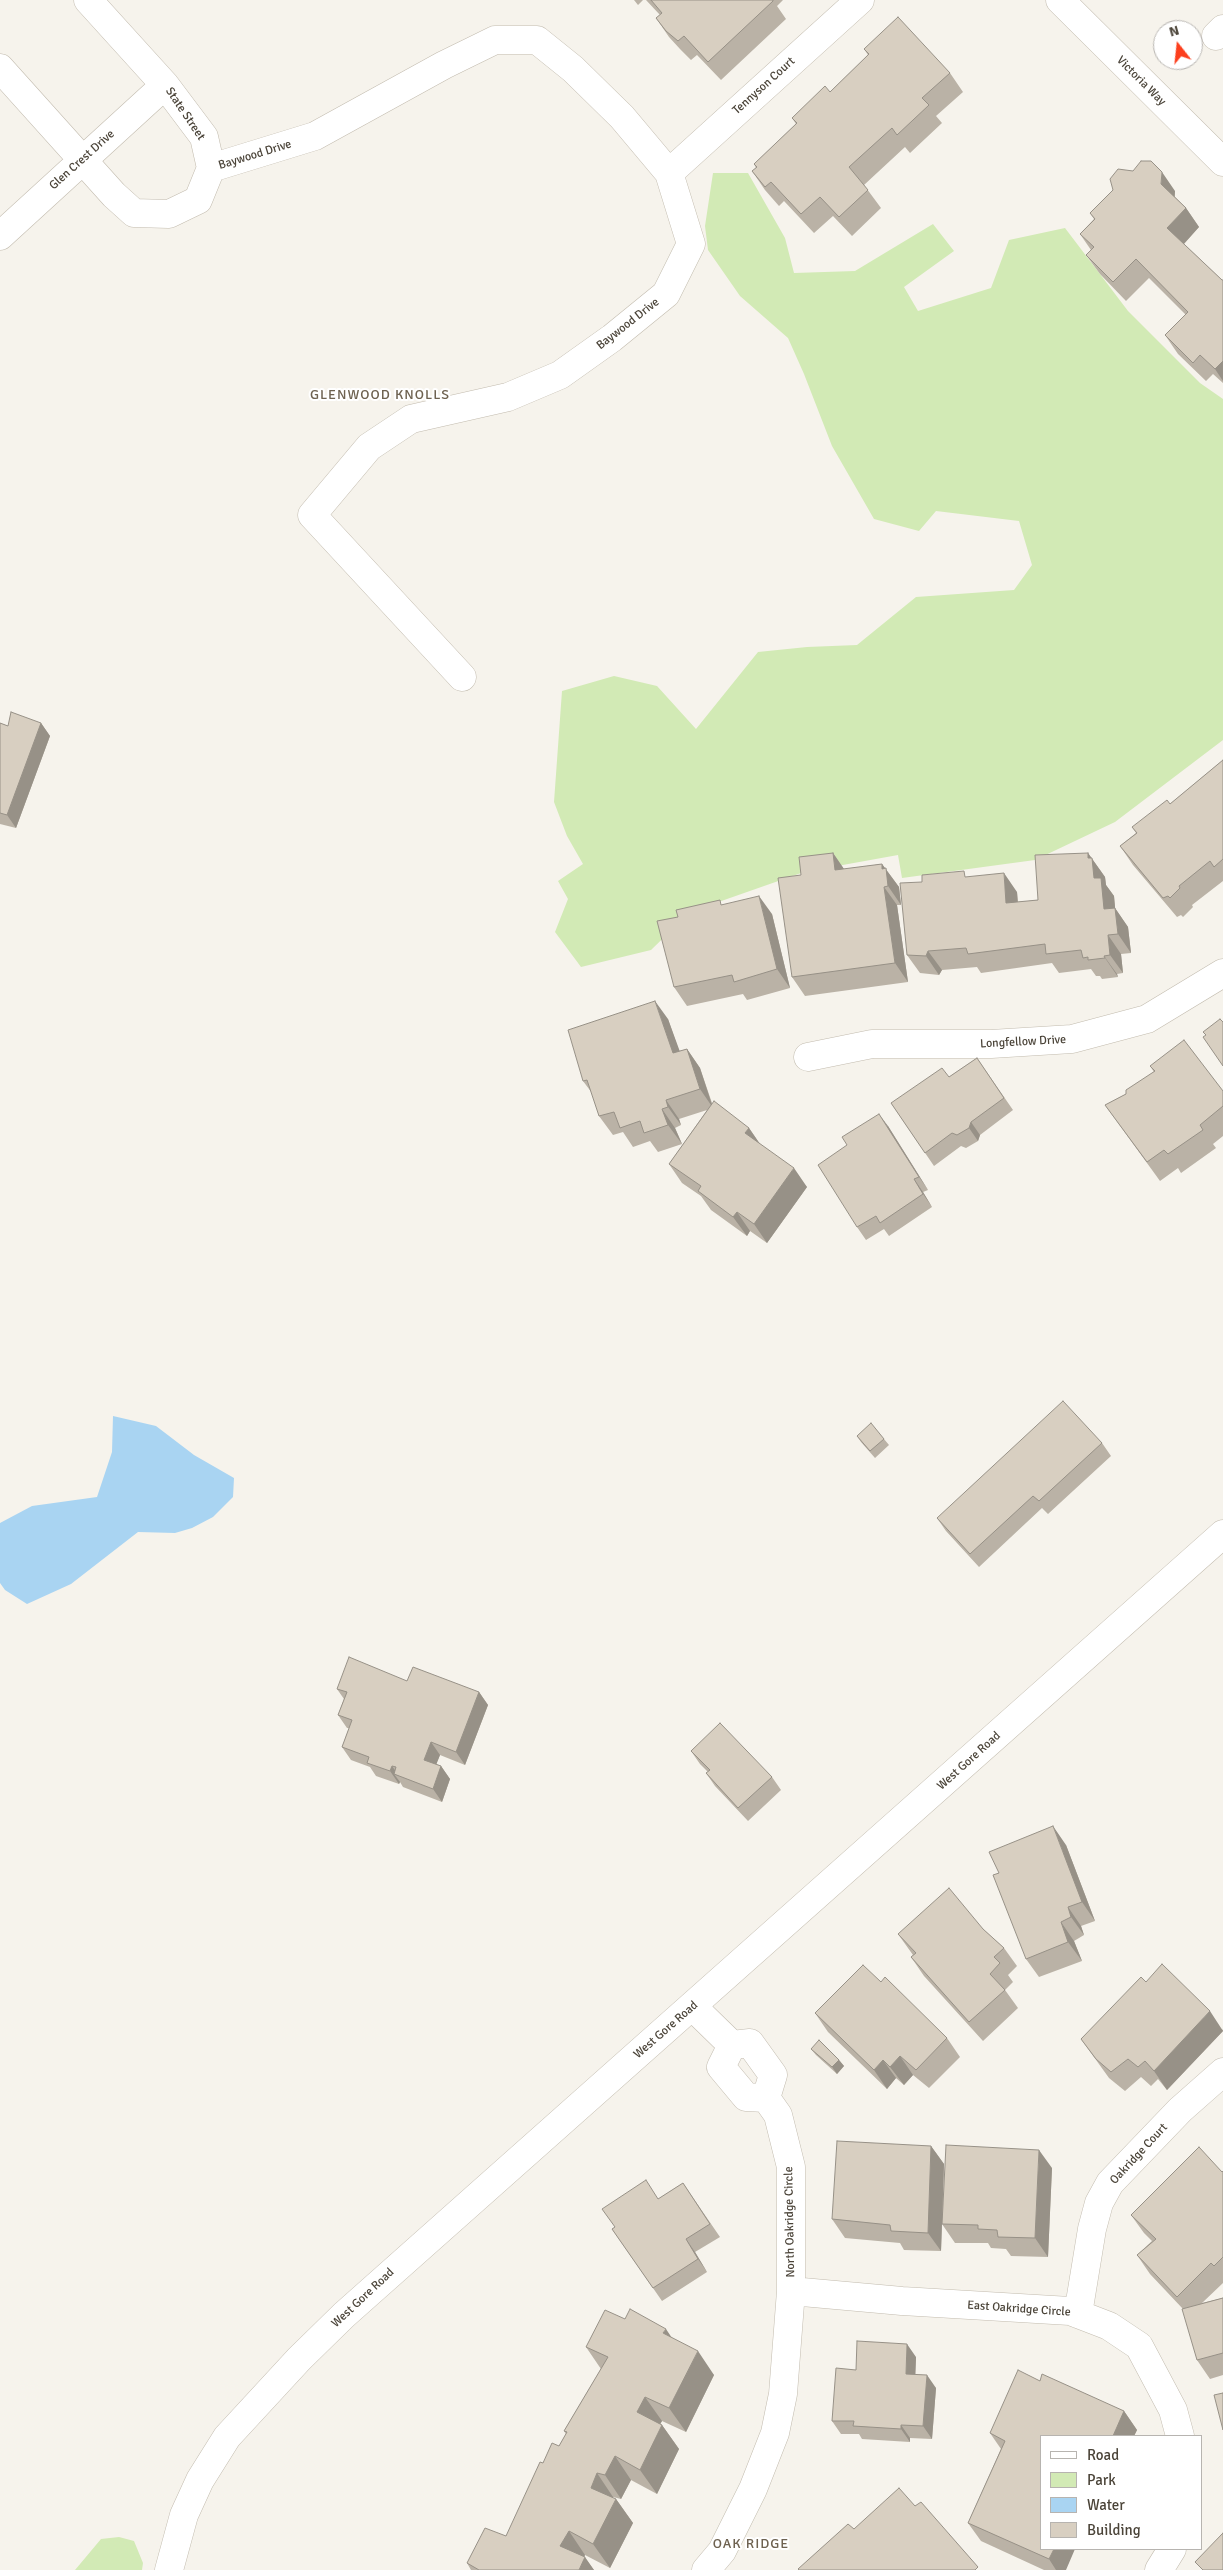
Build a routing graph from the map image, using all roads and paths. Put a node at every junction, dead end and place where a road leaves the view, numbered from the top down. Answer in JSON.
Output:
{"nodes":[{"id":1,"x":88,"y":0,"type":"edge"},
{"id":2,"x":860,"y":0,"type":"edge"},
{"id":3,"x":1060,"y":0,"type":"edge"},
{"id":4,"x":0,"y":68,"type":"edge"},
{"id":5,"x":165,"y":85,"type":"junction"},
{"id":6,"x":83,"y":159,"type":"junction"},
{"id":7,"x":1223,"y":162,"type":"edge"},
{"id":8,"x":211,"y":168,"type":"junction"},
{"id":9,"x":669,"y":172,"type":"junction"},
{"id":10,"x":0,"y":236,"type":"edge"},
{"id":11,"x":462,"y":677,"type":"dead end"},
{"id":12,"x":1223,"y":973,"type":"edge"},
{"id":13,"x":808,"y":1057,"type":"dead end"},
{"id":14,"x":1223,"y":1534,"type":"edge"},
{"id":15,"x":693,"y":2007,"type":"junction"},
{"id":16,"x":732,"y":2045,"type":"junction"},
{"id":17,"x":1223,"y":2072,"type":"edge"},
{"id":18,"x":766,"y":2098,"type":"junction"},
{"id":19,"x":791,"y":2291,"type":"junction"},
{"id":20,"x":1078,"y":2314,"type":"junction"},
{"id":21,"x":1180,"y":2435,"type":"edge"},
{"id":22,"x":1171,"y":2550,"type":"edge"},
{"id":23,"x":169,"y":2570,"type":"edge"},
{"id":24,"x":706,"y":2570,"type":"edge"},
{"id":25,"x":1159,"y":2570,"type":"edge"}],
"edges":[{"from":1,"to":5,"type":"street","name":"State Street"},
{"from":2,"to":9,"type":"street","name":"Tennyson Court"},
{"from":3,"to":7,"type":"street","name":"Victoria Way"},
{"from":4,"to":6,"type":"street"},
{"from":5,"to":6,"type":"street","name":"Glen Crest Drive"},
{"from":5,"to":8,"type":"street","name":"State Street"},
{"from":6,"to":8,"type":"street"},
{"from":6,"to":10,"type":"street","name":"Glen Crest Drive"},
{"from":8,"to":9,"type":"street","name":"Baywood Drive"},
{"from":9,"to":11,"type":"street","name":"Baywood Drive"},
{"from":12,"to":13,"type":"street","name":"Longfellow Drive"},
{"from":14,"to":15,"type":"street","name":"West Gore Road"},
{"from":15,"to":16,"type":"street"},
{"from":15,"to":23,"type":"street","name":"West Gore Road"},
{"from":16,"to":18,"type":"street"},
{"from":16,"to":18,"type":"street"},
{"from":17,"to":20,"type":"street","name":"Oakridge Court"},
{"from":18,"to":19,"type":"street","name":"North Oakridge Circle"},
{"from":19,"to":20,"type":"street","name":"East Oakridge Circle"},
{"from":19,"to":24,"type":"street","name":"North Oakridge Circle"},
{"from":20,"to":21,"type":"street","name":"East Oakridge Circle"},
{"from":22,"to":25,"type":"street"}]}
